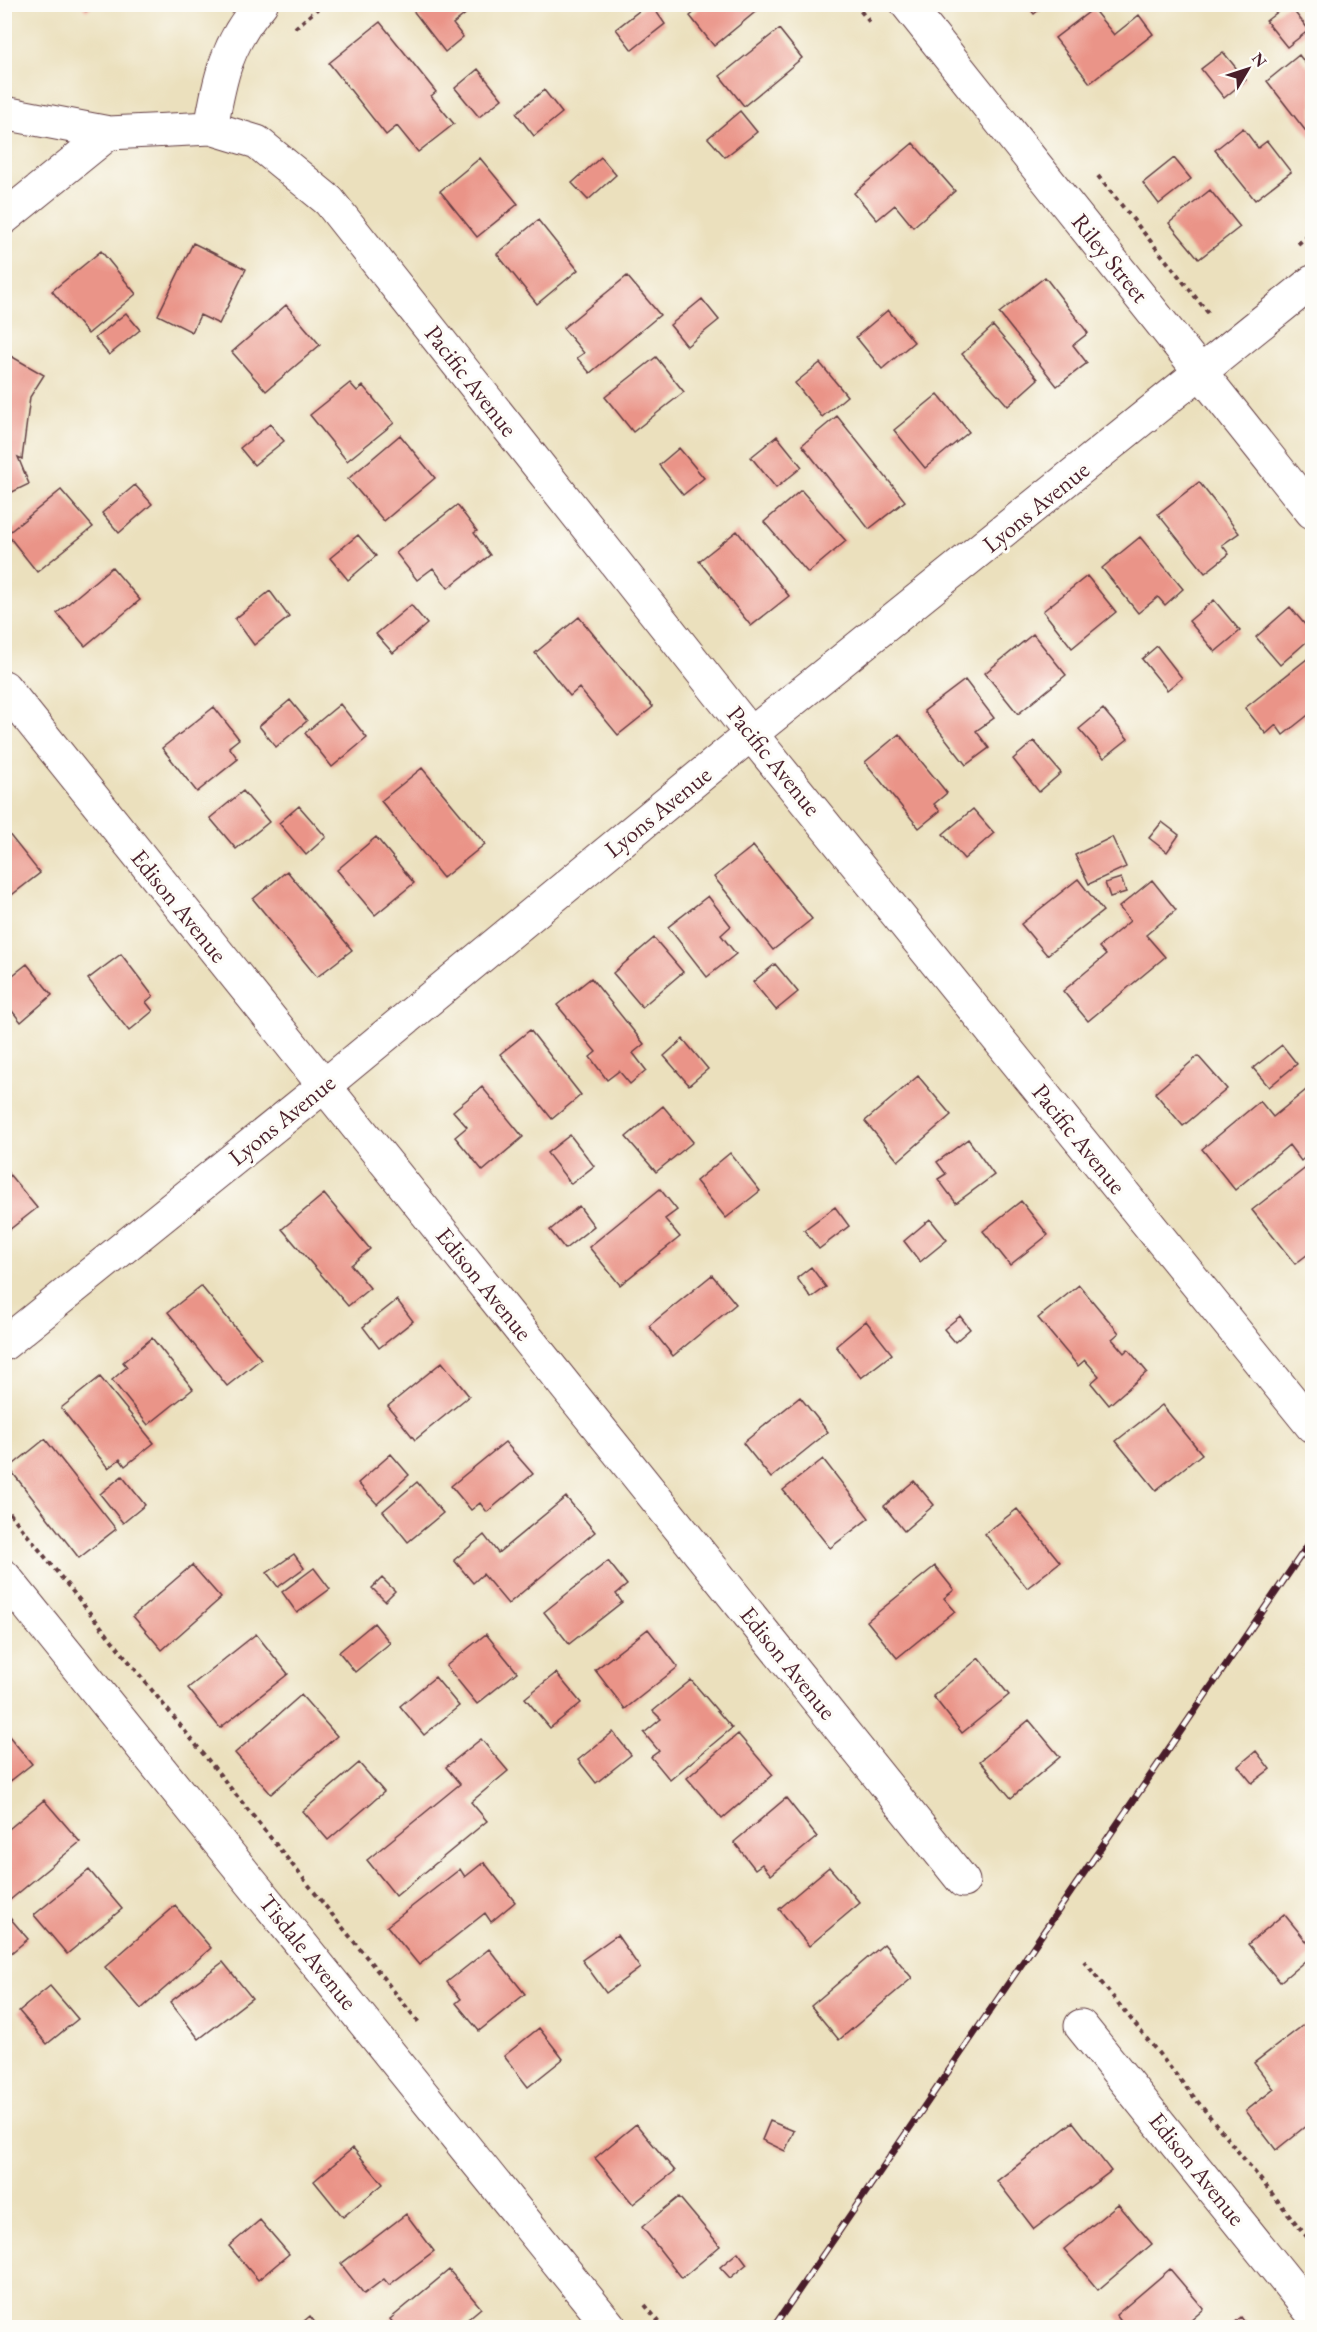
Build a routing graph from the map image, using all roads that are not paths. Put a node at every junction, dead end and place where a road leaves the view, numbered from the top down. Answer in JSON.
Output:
{"nodes":[{"id":1,"x":261,"y":4,"type":"edge"},
{"id":2,"x":907,"y":4,"type":"edge"},
{"id":3,"x":4,"y":113,"type":"edge"},
{"id":4,"x":211,"y":128,"type":"junction"},
{"id":5,"x":109,"y":133,"type":"junction"},
{"id":6,"x":4,"y":218,"type":"edge"},
{"id":7,"x":1312,"y":282,"type":"edge"},
{"id":8,"x":1202,"y":373,"type":"junction"},
{"id":9,"x":1312,"y":512,"type":"edge"},
{"id":10,"x":4,"y":687,"type":"edge"},
{"id":11,"x":751,"y":734,"type":"junction"},
{"id":12,"x":324,"y":1086,"type":"junction"},
{"id":13,"x":4,"y":1344,"type":"edge"},
{"id":14,"x":1312,"y":1426,"type":"edge"},
{"id":15,"x":4,"y":1576,"type":"edge"},
{"id":16,"x":963,"y":1881,"type":"dead end"},
{"id":17,"x":1081,"y":2026,"type":"dead end"},
{"id":18,"x":1312,"y":2313,"type":"edge"},
{"id":19,"x":611,"y":2328,"type":"edge"}],
"edges":[{"from":1,"to":4,"type":"street"},
{"from":2,"to":8,"type":"street","name":"Riley Street"},
{"from":3,"to":5,"type":"street","name":"Pacific Avenue"},
{"from":4,"to":5,"type":"street","name":"Pacific Avenue"},
{"from":4,"to":11,"type":"street","name":"Pacific Avenue"},
{"from":5,"to":6,"type":"street"},
{"from":7,"to":8,"type":"street","name":"Lyons Avenue"},
{"from":8,"to":9,"type":"street","name":"Riley Street"},
{"from":8,"to":11,"type":"street","name":"Lyons Avenue"},
{"from":10,"to":12,"type":"street","name":"Edison Avenue"},
{"from":11,"to":12,"type":"street","name":"Lyons Avenue"},
{"from":11,"to":14,"type":"street","name":"Pacific Avenue"},
{"from":12,"to":13,"type":"street","name":"Lyons Avenue"},
{"from":12,"to":16,"type":"street","name":"Edison Avenue"},
{"from":15,"to":19,"type":"street","name":"Tisdale Avenue"},
{"from":17,"to":18,"type":"street","name":"Edison Avenue"}]}
